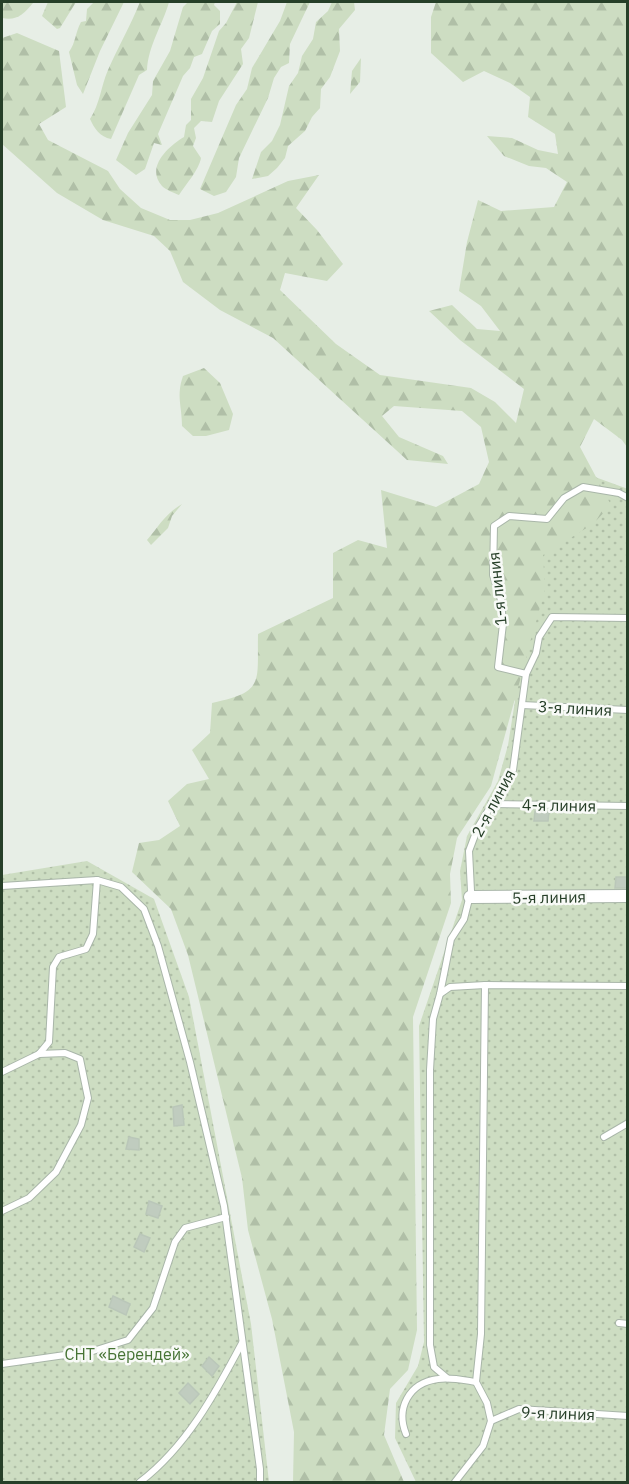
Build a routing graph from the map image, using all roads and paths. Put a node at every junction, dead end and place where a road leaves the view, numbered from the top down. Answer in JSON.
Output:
{"nodes":[{"id":1,"x":627,"y":498,"type":"edge"},
{"id":2,"x":627,"y":618,"type":"edge"},
{"id":3,"x":526,"y":674,"type":"junction"},
{"id":4,"x":522,"y":705,"type":"junction"},
{"id":5,"x":627,"y":710,"type":"edge"},
{"id":6,"x":491,"y":804,"type":"junction"},
{"id":7,"x":627,"y":806,"type":"edge"},
{"id":8,"x":97,"y":880,"type":"junction"},
{"id":9,"x":2,"y":886,"type":"edge"},
{"id":10,"x":627,"y":896,"type":"edge"},
{"id":11,"x":470,"y":897,"type":"junction"},
{"id":12,"x":486,"y":985,"type":"junction"},
{"id":13,"x":627,"y":986,"type":"edge"},
{"id":14,"x":440,"y":994,"type":"junction"},
{"id":15,"x":39,"y":1054,"type":"junction"},
{"id":16,"x":2,"y":1072,"type":"edge"},
{"id":17,"x":627,"y":1123,"type":"edge"},
{"id":18,"x":604,"y":1137,"type":"dead end"},
{"id":19,"x":2,"y":1210,"type":"edge"},
{"id":20,"x":226,"y":1217,"type":"junction"},
{"id":21,"x":619,"y":1323,"type":"dead end"},
{"id":22,"x":627,"y":1324,"type":"edge"},
{"id":23,"x":243,"y":1343,"type":"junction"},
{"id":24,"x":2,"y":1364,"type":"edge"},
{"id":25,"x":447,"y":1378,"type":"junction"},
{"id":26,"x":476,"y":1382,"type":"junction"},
{"id":27,"x":627,"y":1416,"type":"edge"},
{"id":28,"x":491,"y":1421,"type":"junction"},
{"id":29,"x":406,"y":1434,"type":"dead end"},
{"id":30,"x":140,"y":1482,"type":"edge"},
{"id":31,"x":260,"y":1482,"type":"edge"},
{"id":32,"x":455,"y":1482,"type":"edge"}],
"edges":[{"from":1,"to":3,"type":"lane","name":"1-я линия"},
{"from":2,"to":3,"type":"lane","name":"2-я линия"},
{"from":3,"to":4,"type":"lane","name":"2-я линия"},
{"from":4,"to":5,"type":"lane","name":"3-я линия"},
{"from":4,"to":6,"type":"lane","name":"2-я линия"},
{"from":6,"to":7,"type":"lane","name":"4-я линия"},
{"from":6,"to":11,"type":"lane","name":"2-я линия"},
{"from":8,"to":9,"type":"lane"},
{"from":8,"to":15,"type":"lane"},
{"from":8,"to":20,"type":"lane"},
{"from":10,"to":11,"type":"street","name":"5-я линия"},
{"from":11,"to":14,"type":"lane","name":"2-я линия"},
{"from":12,"to":13,"type":"lane"},
{"from":12,"to":14,"type":"lane"},
{"from":12,"to":26,"type":"lane"},
{"from":14,"to":25,"type":"lane","name":"2-я линия"},
{"from":15,"to":16,"type":"lane"},
{"from":15,"to":19,"type":"lane"},
{"from":17,"to":18,"type":"lane"},
{"from":20,"to":23,"type":"lane"},
{"from":20,"to":24,"type":"lane"},
{"from":21,"to":22,"type":"lane"},
{"from":23,"to":30,"type":"lane"},
{"from":23,"to":31,"type":"lane"},
{"from":25,"to":26,"type":"lane"},
{"from":25,"to":29,"type":"lane"},
{"from":26,"to":28,"type":"lane"},
{"from":27,"to":28,"type":"lane","name":"9-я линия"},
{"from":28,"to":32,"type":"lane"}]}
